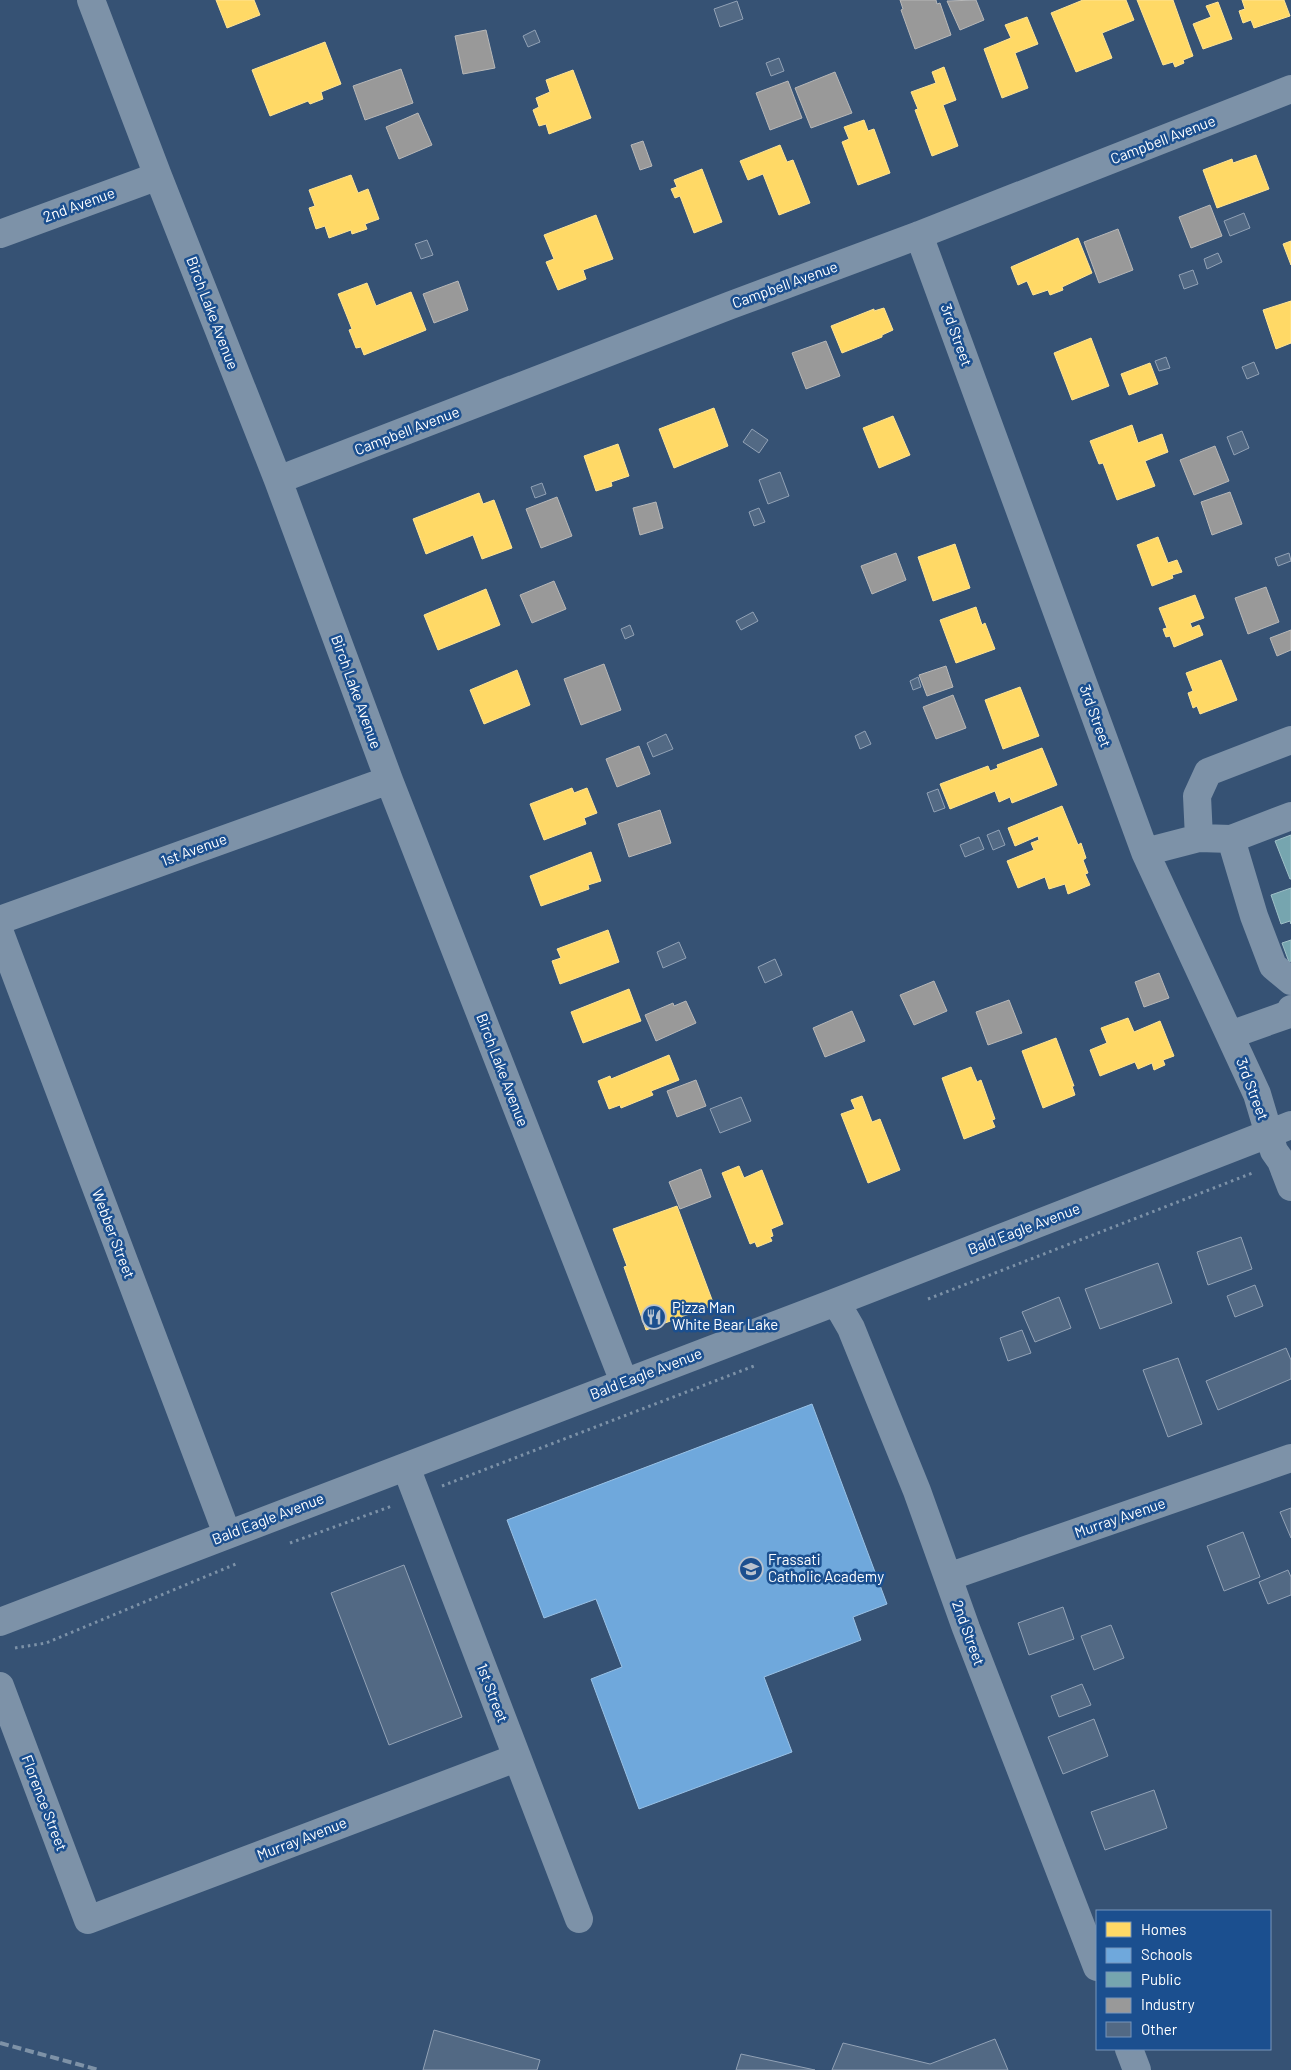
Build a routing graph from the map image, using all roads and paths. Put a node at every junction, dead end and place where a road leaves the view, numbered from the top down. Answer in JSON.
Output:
{"nodes":[{"id":1,"x":92,"y":0,"type":"edge"},
{"id":2,"x":1291,"y":90,"type":"edge"},
{"id":3,"x":158,"y":176,"type":"junction"},
{"id":4,"x":0,"y":234,"type":"edge"},
{"id":5,"x":919,"y":235,"type":"junction"},
{"id":6,"x":278,"y":480,"type":"junction"},
{"id":7,"x":1291,"y":740,"type":"edge"},
{"id":8,"x":389,"y":780,"type":"junction"},
{"id":9,"x":1291,"y":816,"type":"edge"},
{"id":10,"x":1199,"y":838,"type":"junction"},
{"id":11,"x":1230,"y":839,"type":"junction"},
{"id":12,"x":1145,"y":852,"type":"junction"},
{"id":13,"x":0,"y":920,"type":"edge"},
{"id":14,"x":0,"y":933,"type":"edge"},
{"id":15,"x":1291,"y":981,"type":"edge"},
{"id":16,"x":1291,"y":1009,"type":"edge"},
{"id":17,"x":1230,"y":1035,"type":"junction"},
{"id":18,"x":1280,"y":1129,"type":"edge"},
{"id":19,"x":1281,"y":1161,"type":"junction"},
{"id":20,"x":1291,"y":1187,"type":"edge"},
{"id":21,"x":924,"y":1300,"type":"dead end"},
{"id":22,"x":836,"y":1302,"type":"junction"},
{"id":23,"x":624,"y":1382,"type":"junction"},
{"id":24,"x":1291,"y":1458,"type":"edge"},
{"id":25,"x":406,"y":1466,"type":"junction"},
{"id":26,"x":227,"y":1534,"type":"junction"},
{"id":27,"x":948,"y":1577,"type":"junction"},
{"id":28,"x":0,"y":1622,"type":"edge"},
{"id":29,"x":0,"y":1686,"type":"edge"},
{"id":30,"x":516,"y":1758,"type":"junction"},
{"id":31,"x":578,"y":1919,"type":"dead end"},
{"id":32,"x":88,"y":1920,"type":"joint"},
{"id":33,"x":1096,"y":1964,"type":"edge"},
{"id":34,"x":1129,"y":2050,"type":"edge"},
{"id":35,"x":1137,"y":2070,"type":"edge"}],
"edges":[{"from":1,"to":3,"type":"street","name":"Birch Lake Avenue"},
{"from":2,"to":5,"type":"street","name":"Campbell Avenue"},
{"from":3,"to":4,"type":"street","name":"2nd Avenue"},
{"from":3,"to":6,"type":"street","name":"Birch Lake Avenue"},
{"from":5,"to":6,"type":"street","name":"Campbell Avenue"},
{"from":5,"to":12,"type":"street","name":"3rd Street"},
{"from":6,"to":8,"type":"street","name":"Birch Lake Avenue"},
{"from":7,"to":10,"type":"street"},
{"from":8,"to":13,"type":"street","name":"1st Avenue"},
{"from":8,"to":23,"type":"street","name":"Birch Lake Avenue"},
{"from":9,"to":11,"type":"street"},
{"from":10,"to":11,"type":"street"},
{"from":10,"to":12,"type":"street"},
{"from":11,"to":15,"type":"street"},
{"from":12,"to":17,"type":"street","name":"3rd Street"},
{"from":14,"to":26,"type":"street","name":"Webber Street"},
{"from":16,"to":17,"type":"street"},
{"from":17,"to":18,"type":"street","name":"3rd Street"},
{"from":18,"to":19,"type":"street","name":"3rd Street"},
{"from":18,"to":22,"type":"street","name":"Bald Eagle Avenue"},
{"from":19,"to":20,"type":"street","name":"3rd Street"},
{"from":19,"to":21,"type":"path"},
{"from":22,"to":23,"type":"street","name":"Bald Eagle Avenue"},
{"from":22,"to":27,"type":"street","name":"2nd Street"},
{"from":23,"to":25,"type":"street","name":"Bald Eagle Avenue"},
{"from":24,"to":27,"type":"street","name":"Murray Avenue"},
{"from":25,"to":26,"type":"street","name":"Bald Eagle Avenue"},
{"from":25,"to":30,"type":"street","name":"1st Street"},
{"from":26,"to":28,"type":"street","name":"Bald Eagle Avenue"},
{"from":27,"to":33,"type":"street","name":"2nd Street"},
{"from":29,"to":32,"type":"street","name":"Florence Street"},
{"from":30,"to":31,"type":"street","name":"1st Street"},
{"from":30,"to":32,"type":"street","name":"Murray Avenue"},
{"from":34,"to":35,"type":"street"}]}
